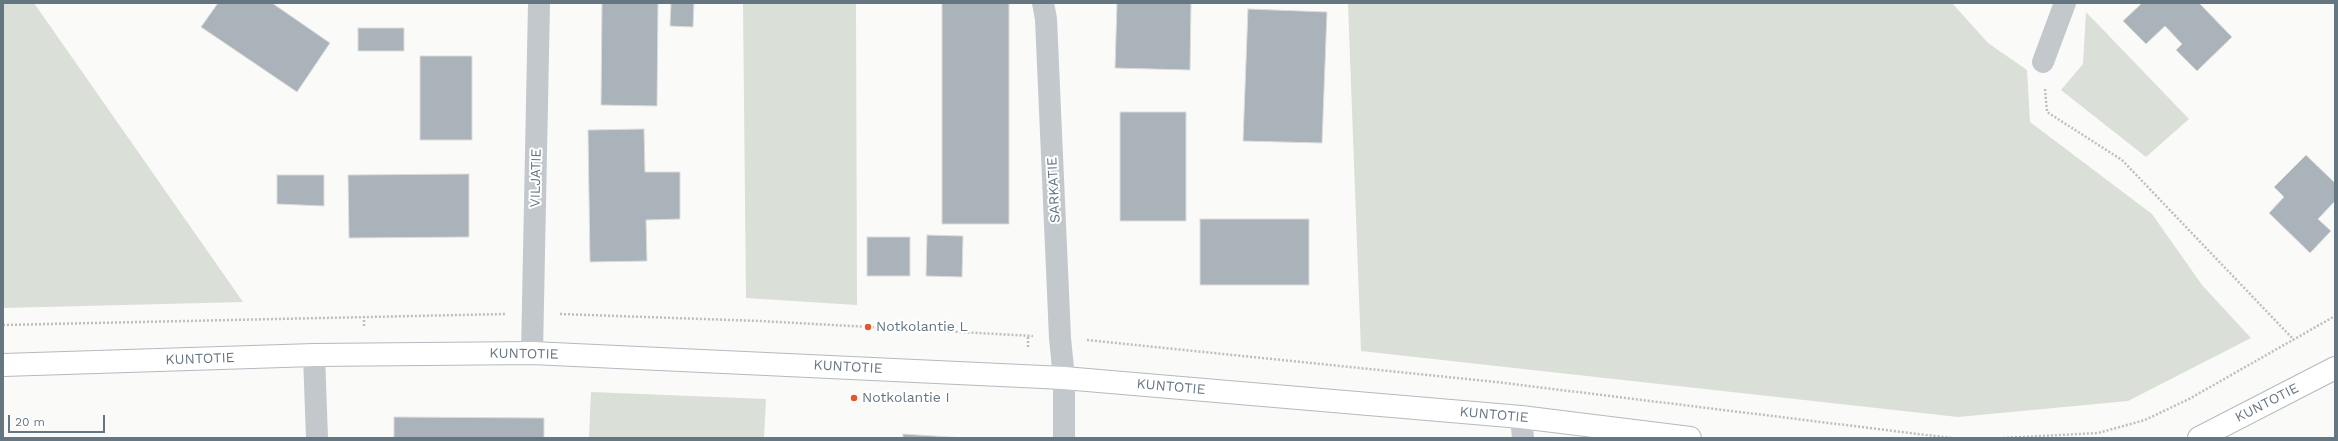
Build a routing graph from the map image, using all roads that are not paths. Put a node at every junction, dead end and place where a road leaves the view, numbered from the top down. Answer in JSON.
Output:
{"nodes":[{"id":1,"x":539,"y":3,"type":"edge"},
{"id":2,"x":1042,"y":3,"type":"edge"},
{"id":3,"x":2066,"y":3,"type":"edge"},
{"id":4,"x":2043,"y":62,"type":"road end"},
{"id":5,"x":532,"y":353,"type":"junction"},
{"id":6,"x":314,"y":355,"type":"junction"},
{"id":7,"x":3,"y":365,"type":"edge"},
{"id":8,"x":2335,"y":368,"type":"edge"},
{"id":9,"x":1064,"y":378,"type":"junction"},
{"id":10,"x":1522,"y":428,"type":"edge"},
{"id":11,"x":317,"y":438,"type":"edge"},
{"id":12,"x":1064,"y":438,"type":"edge"},
{"id":13,"x":1690,"y":438,"type":"edge"},
{"id":14,"x":2199,"y":438,"type":"edge"}],
"edges":[{"from":1,"to":5,"type":"street","name":"VILJATIE"},
{"from":2,"to":9,"type":"street","name":"SARKATIE"},
{"from":3,"to":4,"type":"street"},
{"from":5,"to":6,"type":"street","name":"KUNTOTIE"},
{"from":5,"to":9,"type":"street","name":"KUNTOTIE"},
{"from":6,"to":7,"type":"street","name":"KUNTOTIE"},
{"from":6,"to":11,"type":"street"},
{"from":8,"to":14,"type":"street","name":"KUNTOTIE"},
{"from":9,"to":10,"type":"street","name":"KUNTOTIE"},
{"from":9,"to":12,"type":"street","name":"SARKATIE"},
{"from":10,"to":13,"type":"street","name":"KUNTOTIE"}]}
